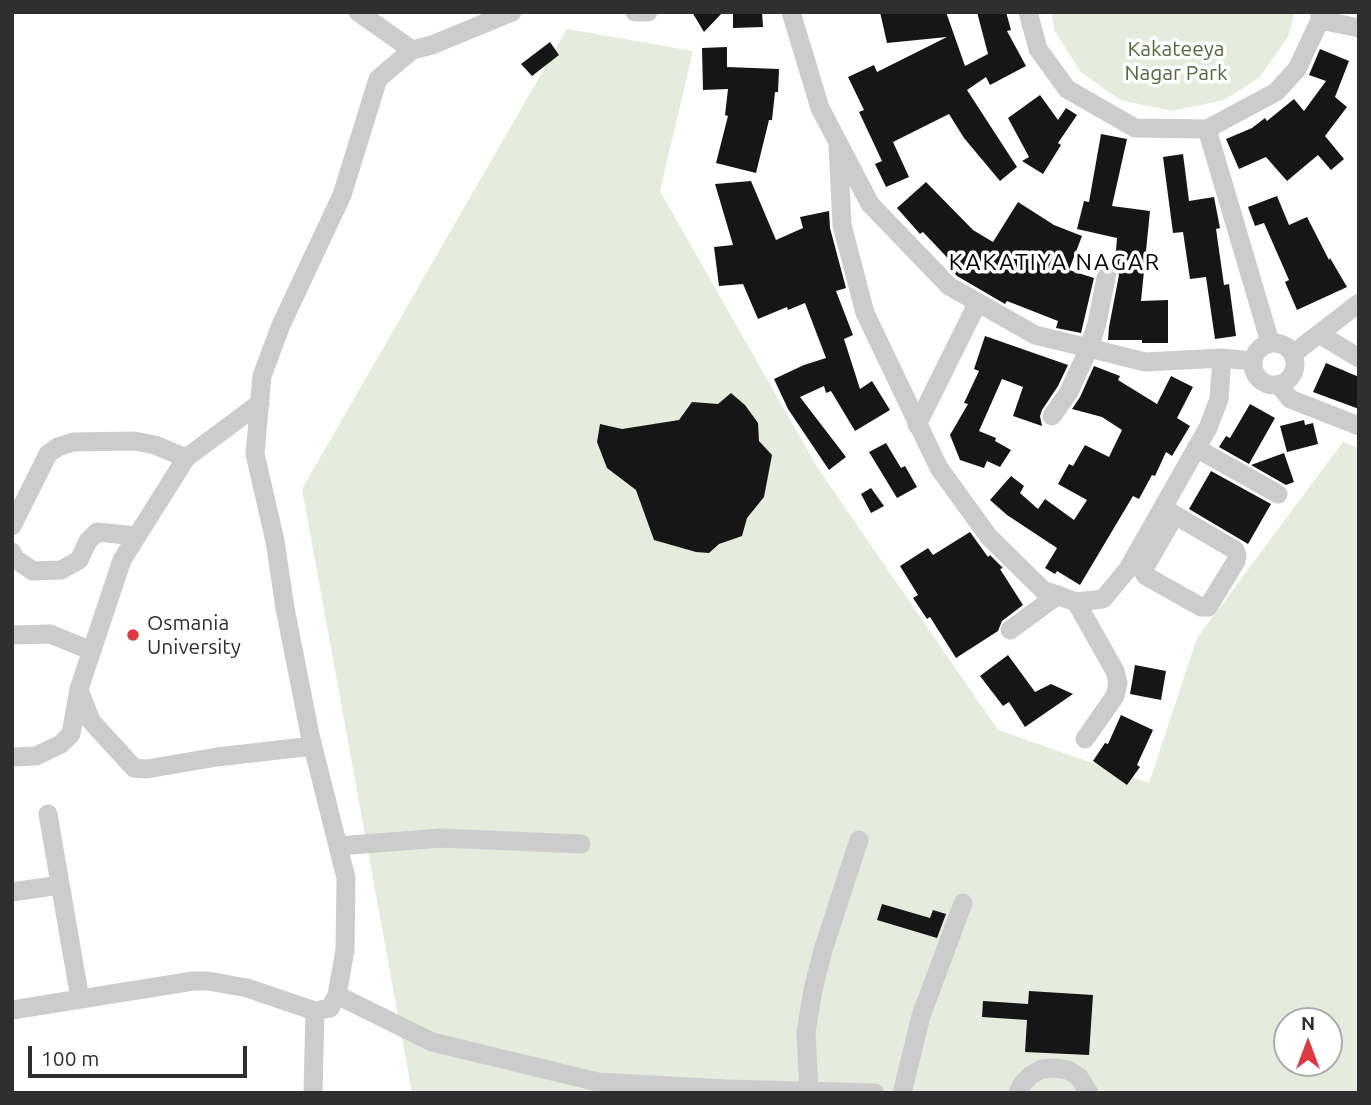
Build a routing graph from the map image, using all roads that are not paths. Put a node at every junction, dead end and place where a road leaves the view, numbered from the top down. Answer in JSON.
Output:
{"nodes":[{"id":1,"x":358,"y":12,"type":"edge"},
{"id":2,"x":512,"y":12,"type":"edge"},
{"id":3,"x":635,"y":12,"type":"edge"},
{"id":4,"x":648,"y":12,"type":"edge"},
{"id":5,"x":791,"y":12,"type":"edge"},
{"id":6,"x":1028,"y":12,"type":"edge"},
{"id":7,"x":1320,"y":16,"type":"edge"},
{"id":8,"x":1359,"y":28,"type":"edge"},
{"id":9,"x":412,"y":50,"type":"junction"},
{"id":10,"x":1207,"y":129,"type":"junction"},
{"id":11,"x":838,"y":144,"type":"junction"},
{"id":12,"x":1107,"y":273,"type":"dead end"},
{"id":13,"x":978,"y":302,"type":"junction"},
{"id":14,"x":1359,"y":303,"type":"edge"},
{"id":15,"x":1319,"y":334,"type":"junction"},
{"id":16,"x":1270,"y":342,"type":"junction"},
{"id":17,"x":1089,"y":348,"type":"junction"},
{"id":18,"x":1293,"y":354,"type":"junction"},
{"id":19,"x":1222,"y":358,"type":"junction"},
{"id":20,"x":1359,"y":358,"type":"edge"},
{"id":21,"x":1252,"y":361,"type":"junction"},
{"id":22,"x":1279,"y":385,"type":"junction"},
{"id":23,"x":260,"y":403,"type":"junction"},
{"id":24,"x":1052,"y":416,"type":"dead end"},
{"id":25,"x":918,"y":425,"type":"junction"},
{"id":26,"x":1359,"y":426,"type":"edge"},
{"id":27,"x":1196,"y":449,"type":"junction"},
{"id":28,"x":186,"y":458,"type":"junction"},
{"id":29,"x":1278,"y":494,"type":"dead end"},
{"id":30,"x":1169,"y":511,"type":"junction"},
{"id":31,"x":12,"y":526,"type":"edge"},
{"id":32,"x":138,"y":536,"type":"junction"},
{"id":33,"x":13,"y":557,"type":"edge"},
{"id":34,"x":1067,"y":599,"type":"junction"},
{"id":35,"x":1010,"y":630,"type":"dead end"},
{"id":36,"x":12,"y":635,"type":"edge"},
{"id":37,"x":92,"y":652,"type":"junction"},
{"id":38,"x":79,"y":689,"type":"junction"},
{"id":39,"x":1085,"y":739,"type":"dead end"},
{"id":40,"x":313,"y":746,"type":"junction"},
{"id":41,"x":12,"y":757,"type":"edge"},
{"id":42,"x":48,"y":814,"type":"dead end"},
{"id":43,"x":859,"y":840,"type":"dead end"},
{"id":44,"x":580,"y":844,"type":"dead end"},
{"id":45,"x":338,"y":846,"type":"junction"},
{"id":46,"x":60,"y":885,"type":"junction"},
{"id":47,"x":12,"y":892,"type":"edge"},
{"id":48,"x":963,"y":903,"type":"dead end"},
{"id":49,"x":337,"y":995,"type":"junction"},
{"id":50,"x":80,"y":999,"type":"junction"},
{"id":51,"x":12,"y":1010,"type":"edge"},
{"id":52,"x":315,"y":1011,"type":"junction"},
{"id":53,"x":809,"y":1091,"type":"edge"},
{"id":54,"x":313,"y":1093,"type":"edge"},
{"id":55,"x":875,"y":1093,"type":"edge"},
{"id":56,"x":902,"y":1093,"type":"edge"},
{"id":57,"x":1018,"y":1093,"type":"edge"},
{"id":58,"x":1088,"y":1093,"type":"edge"}],
"edges":[{"from":1,"to":9,"type":"street"},
{"from":2,"to":9,"type":"street"},
{"from":3,"to":4,"type":"street"},
{"from":5,"to":11,"type":"street"},
{"from":6,"to":10,"type":"street"},
{"from":7,"to":8,"type":"street"},
{"from":7,"to":10,"type":"street"},
{"from":9,"to":23,"type":"street"},
{"from":10,"to":16,"type":"street"},
{"from":11,"to":13,"type":"street"},
{"from":11,"to":25,"type":"street"},
{"from":12,"to":17,"type":"street"},
{"from":13,"to":17,"type":"street"},
{"from":13,"to":25,"type":"street"},
{"from":14,"to":15,"type":"street"},
{"from":15,"to":18,"type":"street"},
{"from":15,"to":20,"type":"street"},
{"from":16,"to":18,"type":"street"},
{"from":16,"to":21,"type":"street"},
{"from":17,"to":19,"type":"street"},
{"from":17,"to":24,"type":"street"},
{"from":18,"to":22,"type":"street"},
{"from":19,"to":21,"type":"street"},
{"from":19,"to":27,"type":"street"},
{"from":21,"to":22,"type":"street"},
{"from":22,"to":26,"type":"street"},
{"from":23,"to":28,"type":"street"},
{"from":23,"to":40,"type":"street"},
{"from":25,"to":34,"type":"street"},
{"from":27,"to":29,"type":"street"},
{"from":27,"to":30,"type":"street"},
{"from":28,"to":31,"type":"street"},
{"from":28,"to":32,"type":"street"},
{"from":30,"to":30,"type":"street"},
{"from":30,"to":34,"type":"street"},
{"from":32,"to":33,"type":"street"},
{"from":32,"to":37,"type":"street"},
{"from":34,"to":35,"type":"street"},
{"from":34,"to":39,"type":"street"},
{"from":36,"to":37,"type":"street"},
{"from":37,"to":38,"type":"street"},
{"from":38,"to":40,"type":"street"},
{"from":38,"to":41,"type":"street"},
{"from":40,"to":45,"type":"street"},
{"from":42,"to":46,"type":"street"},
{"from":43,"to":53,"type":"street"},
{"from":44,"to":45,"type":"street"},
{"from":45,"to":49,"type":"street"},
{"from":46,"to":47,"type":"street"},
{"from":46,"to":50,"type":"street"},
{"from":48,"to":56,"type":"street"},
{"from":49,"to":52,"type":"street"},
{"from":49,"to":53,"type":"street"},
{"from":50,"to":51,"type":"street"},
{"from":50,"to":52,"type":"street"},
{"from":52,"to":54,"type":"street"},
{"from":53,"to":55,"type":"street"},
{"from":57,"to":58,"type":"street"}]}
